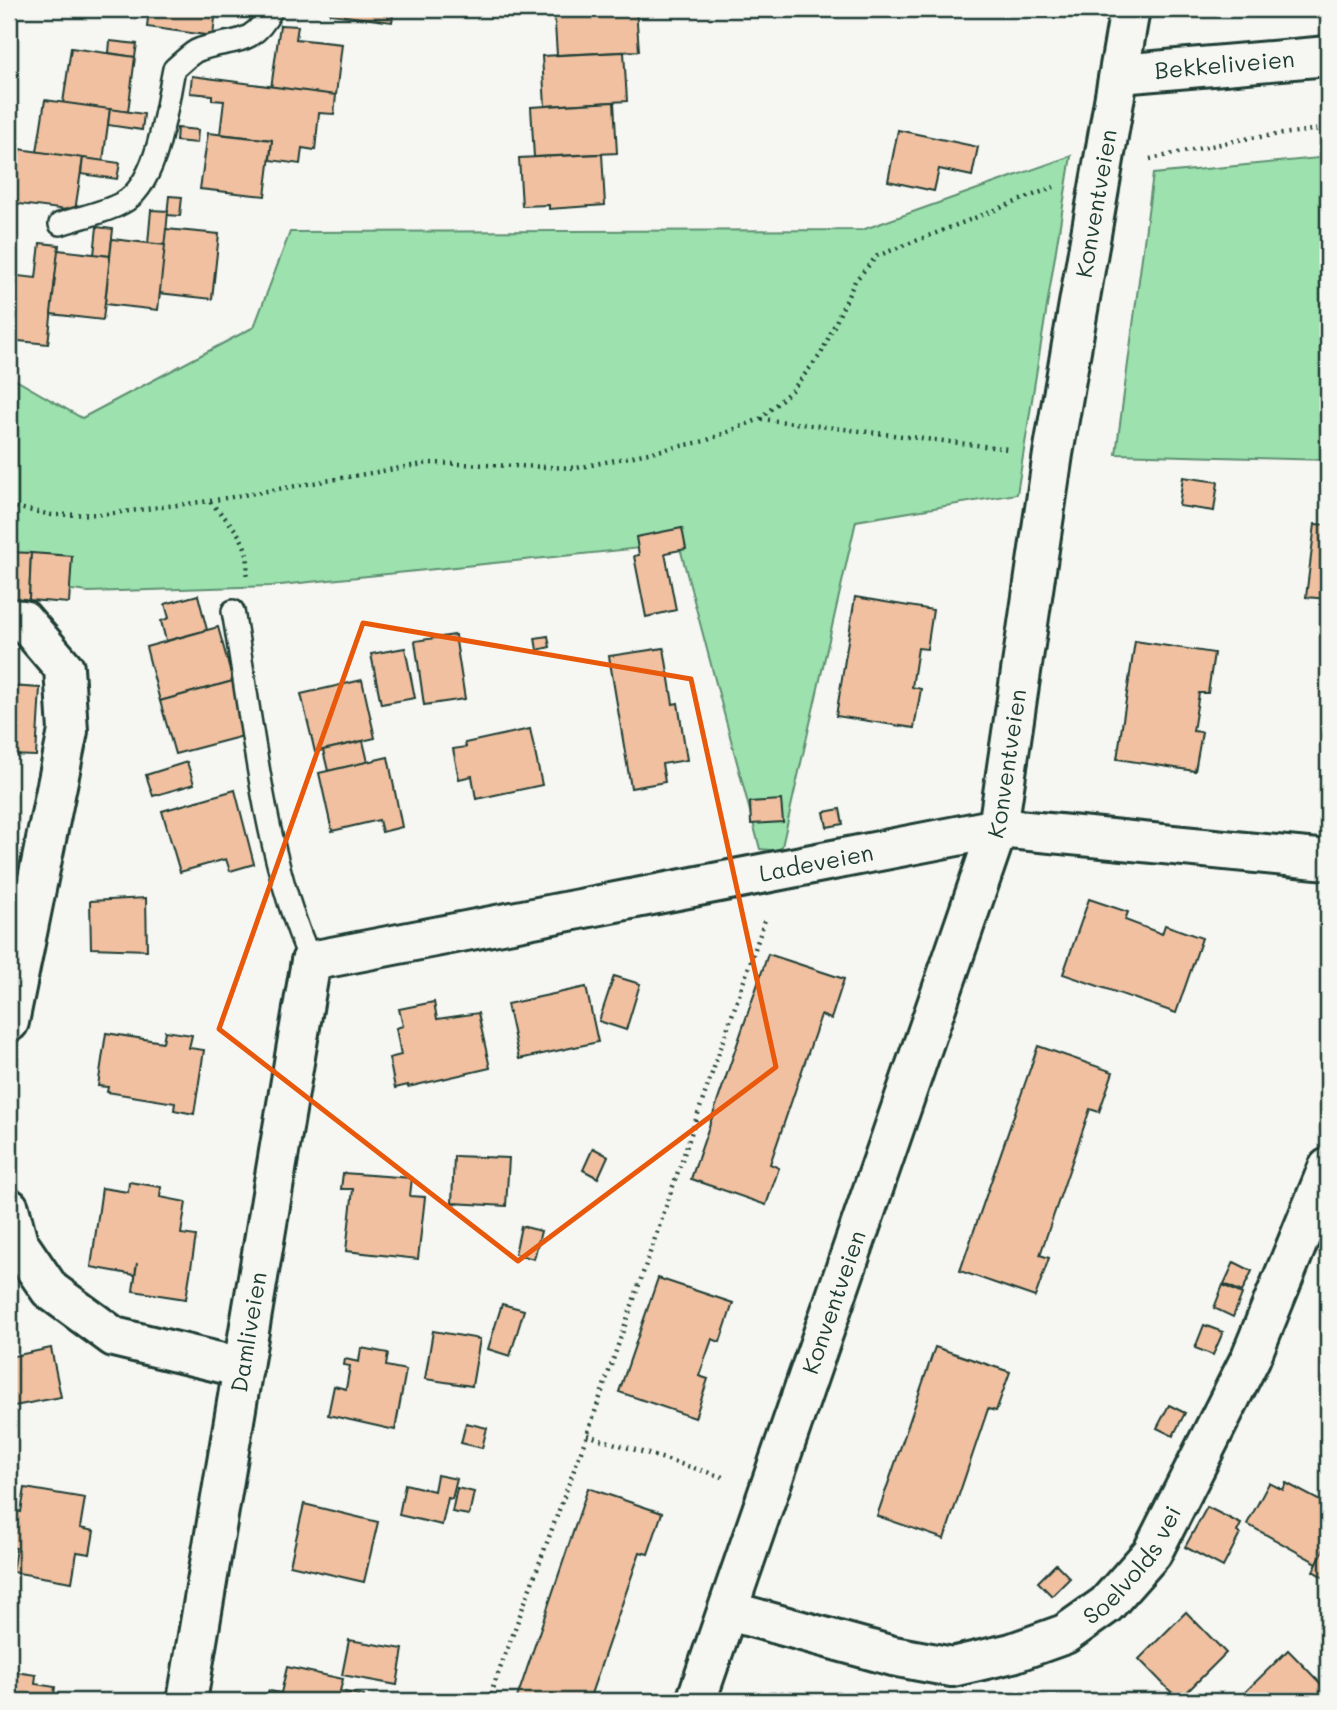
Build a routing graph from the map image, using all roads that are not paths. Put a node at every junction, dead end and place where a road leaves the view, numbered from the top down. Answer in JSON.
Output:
{"nodes":[{"id":1,"x":272,"y":9,"type":"edge"},
{"id":2,"x":1130,"y":9,"type":"edge"},
{"id":3,"x":1328,"y":56,"type":"edge"},
{"id":4,"x":1120,"y":74,"type":"junction"},
{"id":5,"x":60,"y":223,"type":"dead end"},
{"id":6,"x":233,"y":611,"type":"road end"},
{"id":7,"x":9,"y":619,"type":"edge"},
{"id":8,"x":998,"y":828,"type":"junction"},
{"id":9,"x":1328,"y":860,"type":"edge"},
{"id":10,"x":311,"y":961,"type":"junction"},
{"id":11,"x":9,"y":1022,"type":"edge"},
{"id":12,"x":1328,"y":1168,"type":"edge"},
{"id":13,"x":9,"y":1208,"type":"edge"},
{"id":14,"x":243,"y":1368,"type":"junction"},
{"id":15,"x":729,"y":1611,"type":"junction"},
{"id":16,"x":187,"y":1701,"type":"edge"},
{"id":17,"x":696,"y":1701,"type":"edge"}],
"edges":[{"from":1,"to":5,"type":"lane"},
{"from":2,"to":4,"type":"street","name":"Konventveien"},
{"from":3,"to":4,"type":"street","name":"Bekkeliveien"},
{"from":4,"to":8,"type":"street","name":"Konventveien"},
{"from":6,"to":10,"type":"lane"},
{"from":7,"to":11,"type":"street"},
{"from":8,"to":9,"type":"street","name":"Ladeveien"},
{"from":8,"to":10,"type":"street","name":"Ladeveien"},
{"from":8,"to":15,"type":"street","name":"Konventveien"},
{"from":10,"to":14,"type":"street","name":"Damliveien"},
{"from":12,"to":15,"type":"street","name":"Soelvolds vei"},
{"from":13,"to":14,"type":"street"},
{"from":14,"to":16,"type":"street","name":"Damliveien"},
{"from":15,"to":17,"type":"street","name":"Konventveien"}]}
